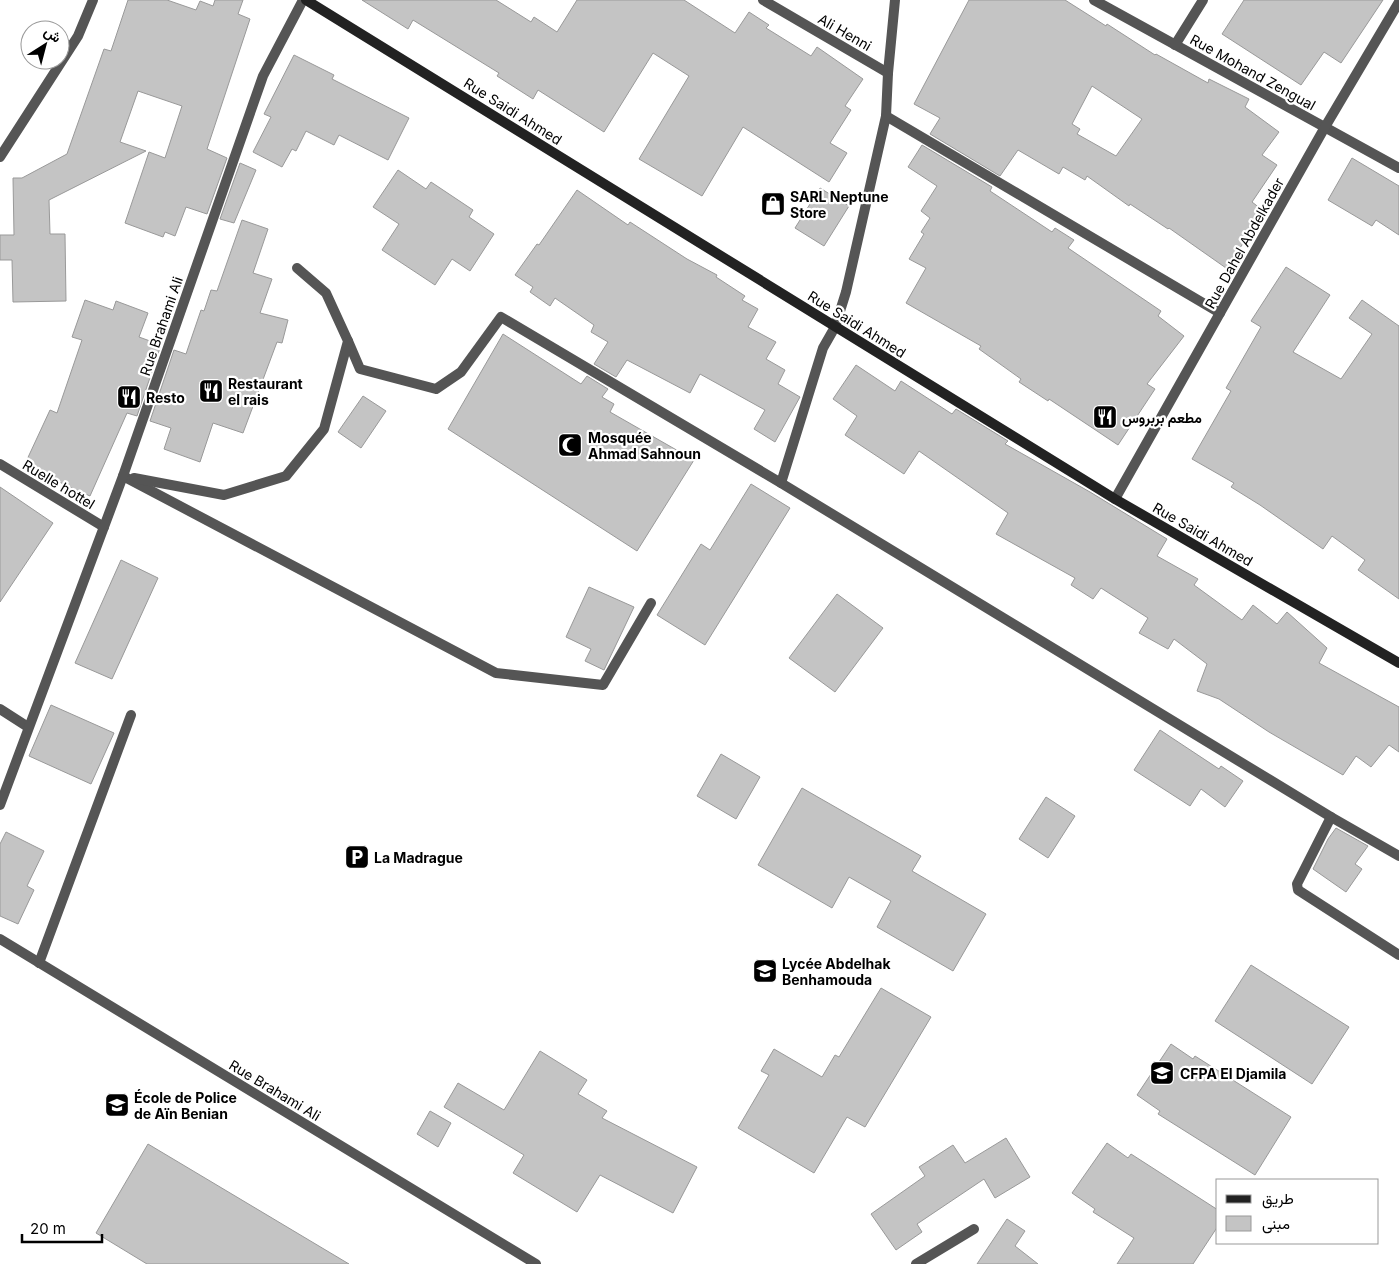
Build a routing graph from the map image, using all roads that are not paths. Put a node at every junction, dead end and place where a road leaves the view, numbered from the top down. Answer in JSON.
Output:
{"nodes":[{"id":1,"x":93,"y":0,"type":"edge"},
{"id":2,"x":305,"y":0,"type":"edge"},
{"id":3,"x":763,"y":0,"type":"edge"},
{"id":4,"x":895,"y":0,"type":"edge"},
{"id":5,"x":1094,"y":0,"type":"edge"},
{"id":6,"x":1203,"y":0,"type":"edge"},
{"id":7,"x":1399,"y":2,"type":"edge"},
{"id":8,"x":1176,"y":45,"type":"junction"},
{"id":9,"x":888,"y":73,"type":"junction"},
{"id":10,"x":886,"y":116,"type":"junction"},
{"id":11,"x":1325,"y":127,"type":"junction"},
{"id":12,"x":0,"y":157,"type":"edge"},
{"id":13,"x":1399,"y":168,"type":"edge"},
{"id":14,"x":297,"y":268,"type":"dead end"},
{"id":15,"x":1220,"y":313,"type":"junction"},
{"id":16,"x":835,"y":327,"type":"junction"},
{"id":17,"x":348,"y":341,"type":"junction"},
{"id":18,"x":0,"y":464,"type":"edge"},
{"id":19,"x":122,"y":476,"type":"junction"},
{"id":20,"x":781,"y":483,"type":"junction"},
{"id":21,"x":1115,"y":499,"type":"junction"},
{"id":22,"x":104,"y":527,"type":"junction"},
{"id":23,"x":651,"y":603,"type":"dead end"},
{"id":24,"x":1399,"y":663,"type":"edge"},
{"id":25,"x":0,"y":709,"type":"edge"},
{"id":26,"x":131,"y":715,"type":"dead end"},
{"id":27,"x":28,"y":727,"type":"junction"},
{"id":28,"x":0,"y":805,"type":"edge"},
{"id":29,"x":1331,"y":817,"type":"junction"},
{"id":30,"x":1399,"y":856,"type":"edge"},
{"id":31,"x":0,"y":939,"type":"edge"},
{"id":32,"x":1399,"y":955,"type":"edge"},
{"id":33,"x":39,"y":963,"type":"junction"},
{"id":34,"x":974,"y":1229,"type":"dead end"},
{"id":35,"x":536,"y":1264,"type":"edge"},
{"id":36,"x":916,"y":1264,"type":"edge"}],
"edges":[{"from":1,"to":12,"type":"street"},
{"from":2,"to":16,"type":"street","name":"Rue Saidi Ahmed"},
{"from":2,"to":19,"type":"street","name":"Rue Brahami Ali"},
{"from":3,"to":9,"type":"street","name":"Ali Henni"},
{"from":4,"to":9,"type":"street"},
{"from":5,"to":8,"type":"street","name":"Rue Mohand Zengual"},
{"from":6,"to":8,"type":"street"},
{"from":7,"to":11,"type":"street","name":"Rue Dahel Abdelkader"},
{"from":8,"to":11,"type":"street","name":"Rue Mohand Zengual"},
{"from":9,"to":10,"type":"street"},
{"from":10,"to":15,"type":"street"},
{"from":10,"to":16,"type":"street"},
{"from":11,"to":13,"type":"street","name":"Rue Mohand Zengual"},
{"from":11,"to":15,"type":"street","name":"Rue Dahel Abdelkader"},
{"from":14,"to":17,"type":"street"},
{"from":15,"to":21,"type":"street","name":"Rue Dahel Abdelkader"},
{"from":16,"to":20,"type":"street"},
{"from":16,"to":21,"type":"street","name":"Rue Saidi Ahmed"},
{"from":17,"to":19,"type":"street"},
{"from":17,"to":20,"type":"street"},
{"from":18,"to":22,"type":"street","name":"Ruelle hottel"},
{"from":19,"to":22,"type":"street","name":"Rue Brahami Ali"},
{"from":19,"to":23,"type":"street"},
{"from":20,"to":29,"type":"street"},
{"from":21,"to":24,"type":"street","name":"Rue Saidi Ahmed"},
{"from":22,"to":27,"type":"street","name":"Rue Brahami Ali"},
{"from":25,"to":27,"type":"street"},
{"from":26,"to":33,"type":"street"},
{"from":27,"to":28,"type":"street","name":"Rue Brahami Ali"},
{"from":29,"to":30,"type":"street"},
{"from":29,"to":32,"type":"street"},
{"from":31,"to":33,"type":"street","name":"Rue Brahami Ali"},
{"from":33,"to":35,"type":"street","name":"Rue Brahami Ali"},
{"from":34,"to":36,"type":"street"}]}
